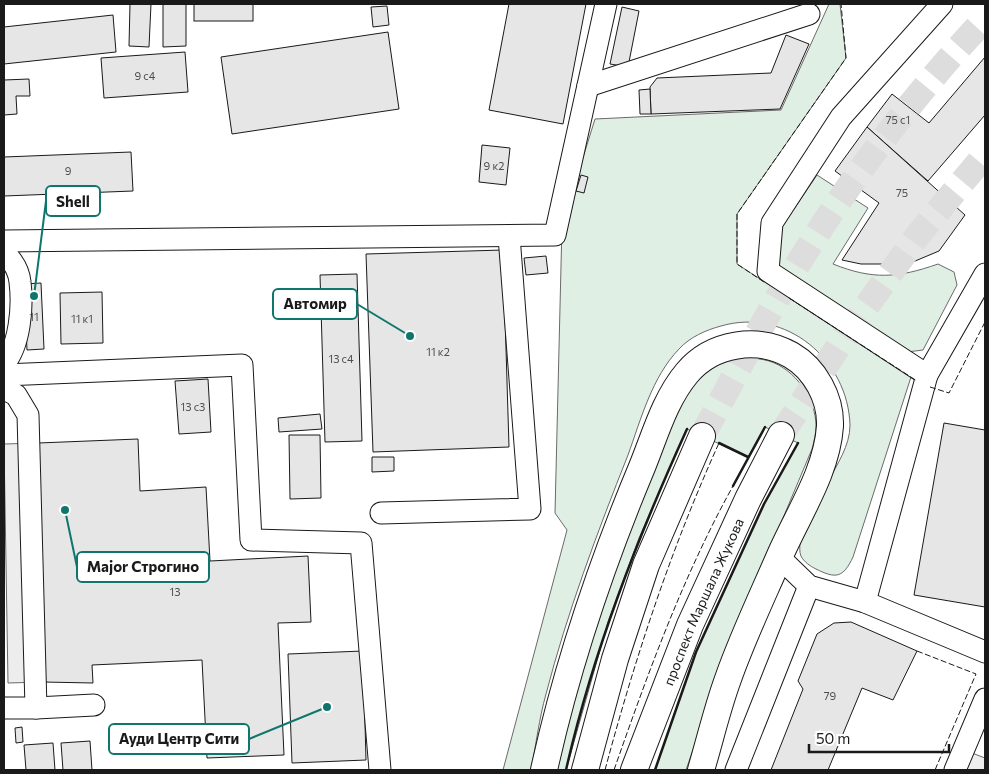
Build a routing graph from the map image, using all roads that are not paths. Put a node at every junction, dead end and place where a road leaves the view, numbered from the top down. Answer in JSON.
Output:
{"nodes":[{"id":1,"x":606,"y":4,"type":"edge"},
{"id":2,"x":942,"y":4,"type":"edge"},
{"id":3,"x":809,"y":14,"type":"dead end"},
{"id":4,"x":588,"y":86,"type":"junction"},
{"id":5,"x":509,"y":236,"type":"junction"},
{"id":6,"x":4,"y":241,"type":"edge"},
{"id":7,"x":4,"y":252,"type":"edge"},
{"id":8,"x":985,"y":274,"type":"edge"},
{"id":9,"x":4,"y":364,"type":"edge"},
{"id":10,"x":4,"y":375,"type":"edge"},
{"id":11,"x":927,"y":375,"type":"junction"},
{"id":12,"x":4,"y":389,"type":"edge"},
{"id":13,"x":781,"y":435,"type":"tunnel mouth"},
{"id":14,"x":702,"y":436,"type":"tunnel mouth"},
{"id":15,"x":381,"y":513,"type":"dead end"},
{"id":16,"x":779,"y":557,"type":"junction"},
{"id":17,"x":810,"y":586,"type":"junction"},
{"id":18,"x":865,"y":602,"type":"junction"},
{"id":19,"x":985,"y":652,"type":"edge"},
{"id":20,"x":985,"y":699,"type":"edge"},
{"id":21,"x":94,"y":705,"type":"dead end"},
{"id":22,"x":4,"y":708,"type":"edge"},
{"id":23,"x":36,"y":708,"type":"junction"},
{"id":24,"x":380,"y":770,"type":"edge"},
{"id":25,"x":544,"y":770,"type":"edge"},
{"id":26,"x":585,"y":770,"type":"edge"},
{"id":27,"x":634,"y":770,"type":"edge"},
{"id":28,"x":701,"y":770,"type":"edge"},
{"id":29,"x":736,"y":770,"type":"edge"},
{"id":30,"x":954,"y":770,"type":"edge"}],
"edges":[{"from":1,"to":4,"type":"street"},
{"from":2,"to":11,"type":"street"},
{"from":3,"to":4,"type":"street"},
{"from":4,"to":5,"type":"street"},
{"from":5,"to":6,"type":"street"},
{"from":5,"to":15,"type":"street"},
{"from":7,"to":9,"type":"street"},
{"from":8,"to":11,"type":"street"},
{"from":10,"to":24,"type":"street"},
{"from":11,"to":18,"type":"street"},
{"from":12,"to":23,"type":"street"},
{"from":13,"to":27,"type":"main road","name":"проспект Маршала Жукова"},
{"from":14,"to":26,"type":"main road"},
{"from":16,"to":17,"type":"street"},
{"from":16,"to":25,"type":"main road"},
{"from":16,"to":28,"type":"main road"},
{"from":17,"to":18,"type":"street"},
{"from":17,"to":29,"type":"street"},
{"from":18,"to":19,"type":"street"},
{"from":20,"to":30,"type":"street"},
{"from":21,"to":23,"type":"street"},
{"from":22,"to":23,"type":"street"}]}
